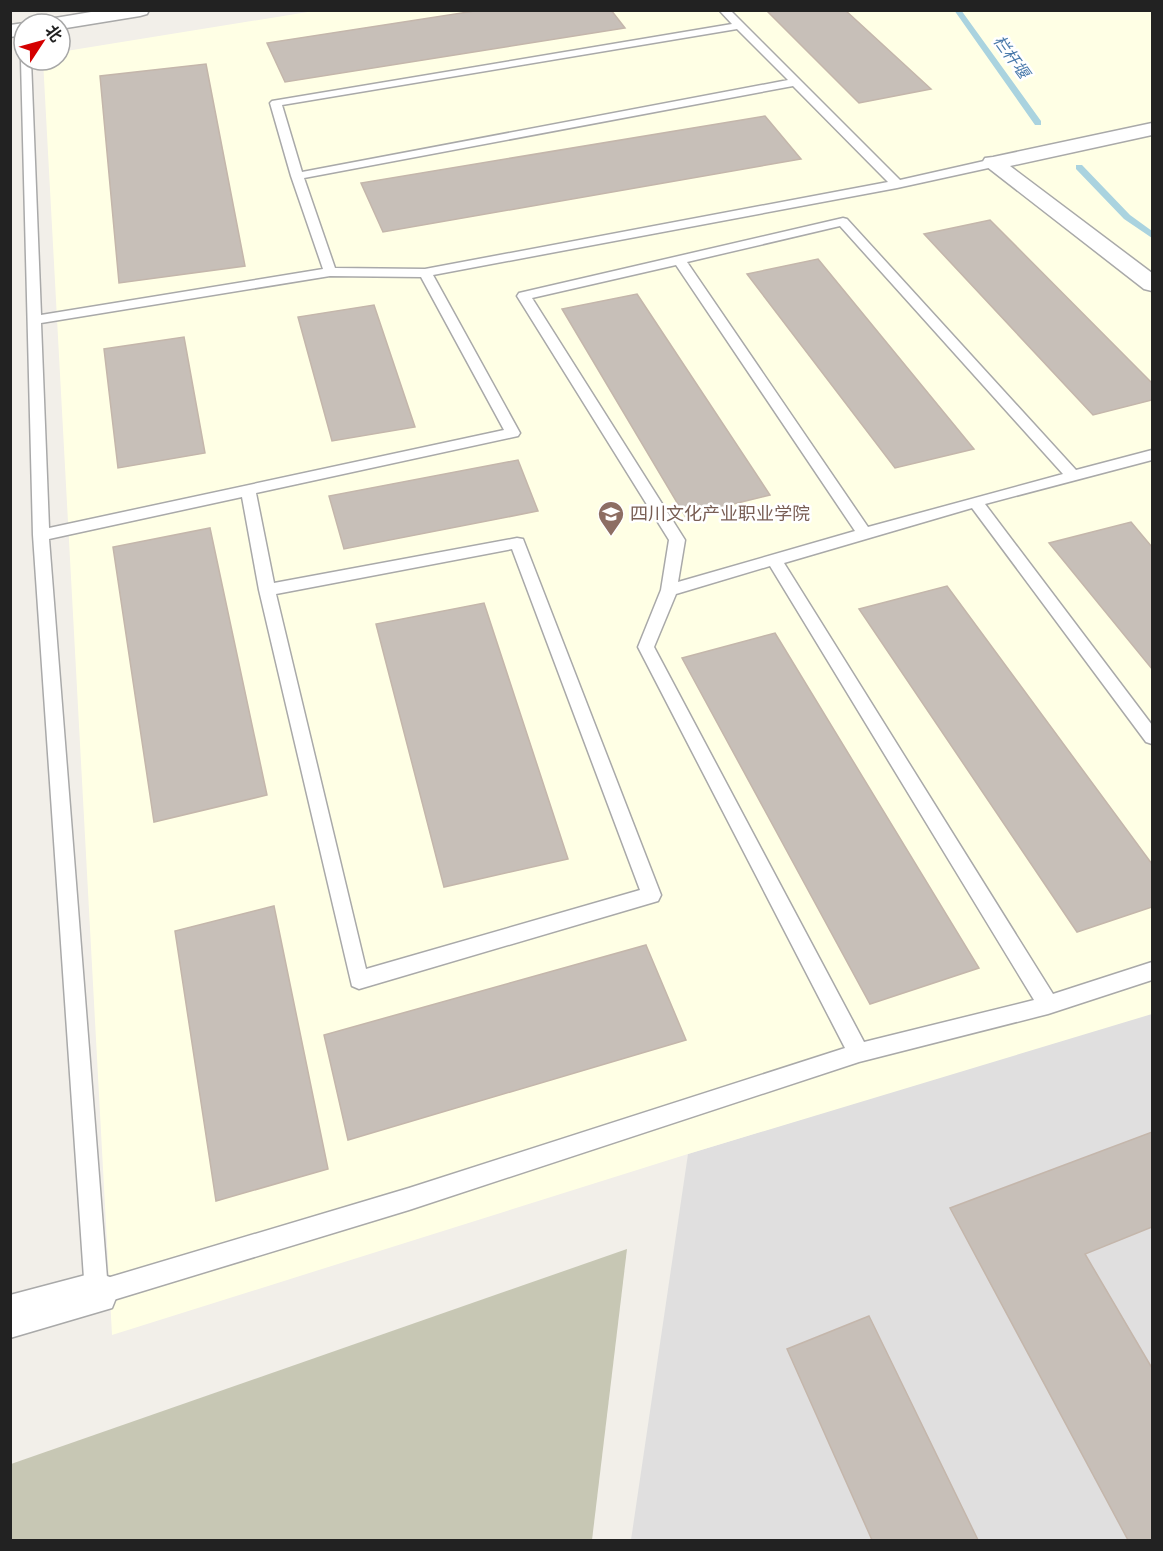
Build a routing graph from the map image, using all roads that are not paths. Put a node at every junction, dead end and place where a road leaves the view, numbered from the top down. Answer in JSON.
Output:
{"nodes":[{"id":1,"x":140,"y":10,"type":"edge"},
{"id":2,"x":724,"y":10,"type":"edge"},
{"id":3,"x":72,"y":21,"type":"edge"},
{"id":4,"x":740,"y":26,"type":"junction"},
{"id":5,"x":26,"y":72,"type":"edge"},
{"id":6,"x":796,"y":82,"type":"junction"},
{"id":7,"x":1152,"y":129,"type":"edge"},
{"id":8,"x":993,"y":163,"type":"junction"},
{"id":9,"x":297,"y":176,"type":"junction"},
{"id":10,"x":897,"y":184,"type":"junction"},
{"id":11,"x":679,"y":260,"type":"junction"},
{"id":12,"x":330,"y":272,"type":"junction"},
{"id":13,"x":425,"y":273,"type":"junction"},
{"id":14,"x":1152,"y":284,"type":"edge"},
{"id":15,"x":34,"y":320,"type":"junction"},
{"id":16,"x":1152,"y":456,"type":"edge"},
{"id":17,"x":1074,"y":477,"type":"junction"},
{"id":18,"x":248,"y":489,"type":"junction"},
{"id":19,"x":975,"y":502,"type":"junction"},
{"id":20,"x":41,"y":534,"type":"junction"},
{"id":21,"x":865,"y":534,"type":"junction"},
{"id":22,"x":774,"y":560,"type":"junction"},
{"id":23,"x":267,"y":590,"type":"junction"},
{"id":24,"x":669,"y":590,"type":"junction"},
{"id":25,"x":1152,"y":737,"type":"edge"},
{"id":26,"x":1152,"y":971,"type":"edge"},
{"id":27,"x":1048,"y":1005,"type":"junction"},
{"id":28,"x":859,"y":1053,"type":"junction"},
{"id":29,"x":97,"y":1293,"type":"junction"},
{"id":30,"x":10,"y":1317,"type":"edge"}],
"edges":[{"from":1,"to":3,"type":"street"},
{"from":2,"to":4,"type":"lane"},
{"from":4,"to":6,"type":"lane"},
{"from":4,"to":9,"type":"lane"},
{"from":5,"to":15,"type":"lane"},
{"from":6,"to":9,"type":"lane"},
{"from":6,"to":10,"type":"lane"},
{"from":7,"to":8,"type":"street"},
{"from":8,"to":10,"type":"lane"},
{"from":8,"to":14,"type":"street"},
{"from":9,"to":12,"type":"lane"},
{"from":10,"to":13,"type":"lane"},
{"from":11,"to":17,"type":"lane"},
{"from":11,"to":21,"type":"lane"},
{"from":11,"to":24,"type":"lane"},
{"from":12,"to":13,"type":"lane"},
{"from":12,"to":15,"type":"lane"},
{"from":13,"to":18,"type":"lane"},
{"from":15,"to":20,"type":"lane"},
{"from":16,"to":17,"type":"lane"},
{"from":17,"to":19,"type":"lane"},
{"from":18,"to":20,"type":"lane"},
{"from":18,"to":23,"type":"lane"},
{"from":19,"to":21,"type":"lane"},
{"from":19,"to":25,"type":"lane"},
{"from":20,"to":29,"type":"lane"},
{"from":21,"to":22,"type":"lane"},
{"from":22,"to":24,"type":"lane"},
{"from":22,"to":27,"type":"lane"},
{"from":23,"to":23,"type":"lane"},
{"from":24,"to":28,"type":"lane"},
{"from":26,"to":27,"type":"lane"},
{"from":27,"to":28,"type":"lane"},
{"from":28,"to":29,"type":"lane"},
{"from":29,"to":30,"type":"street"}]}
